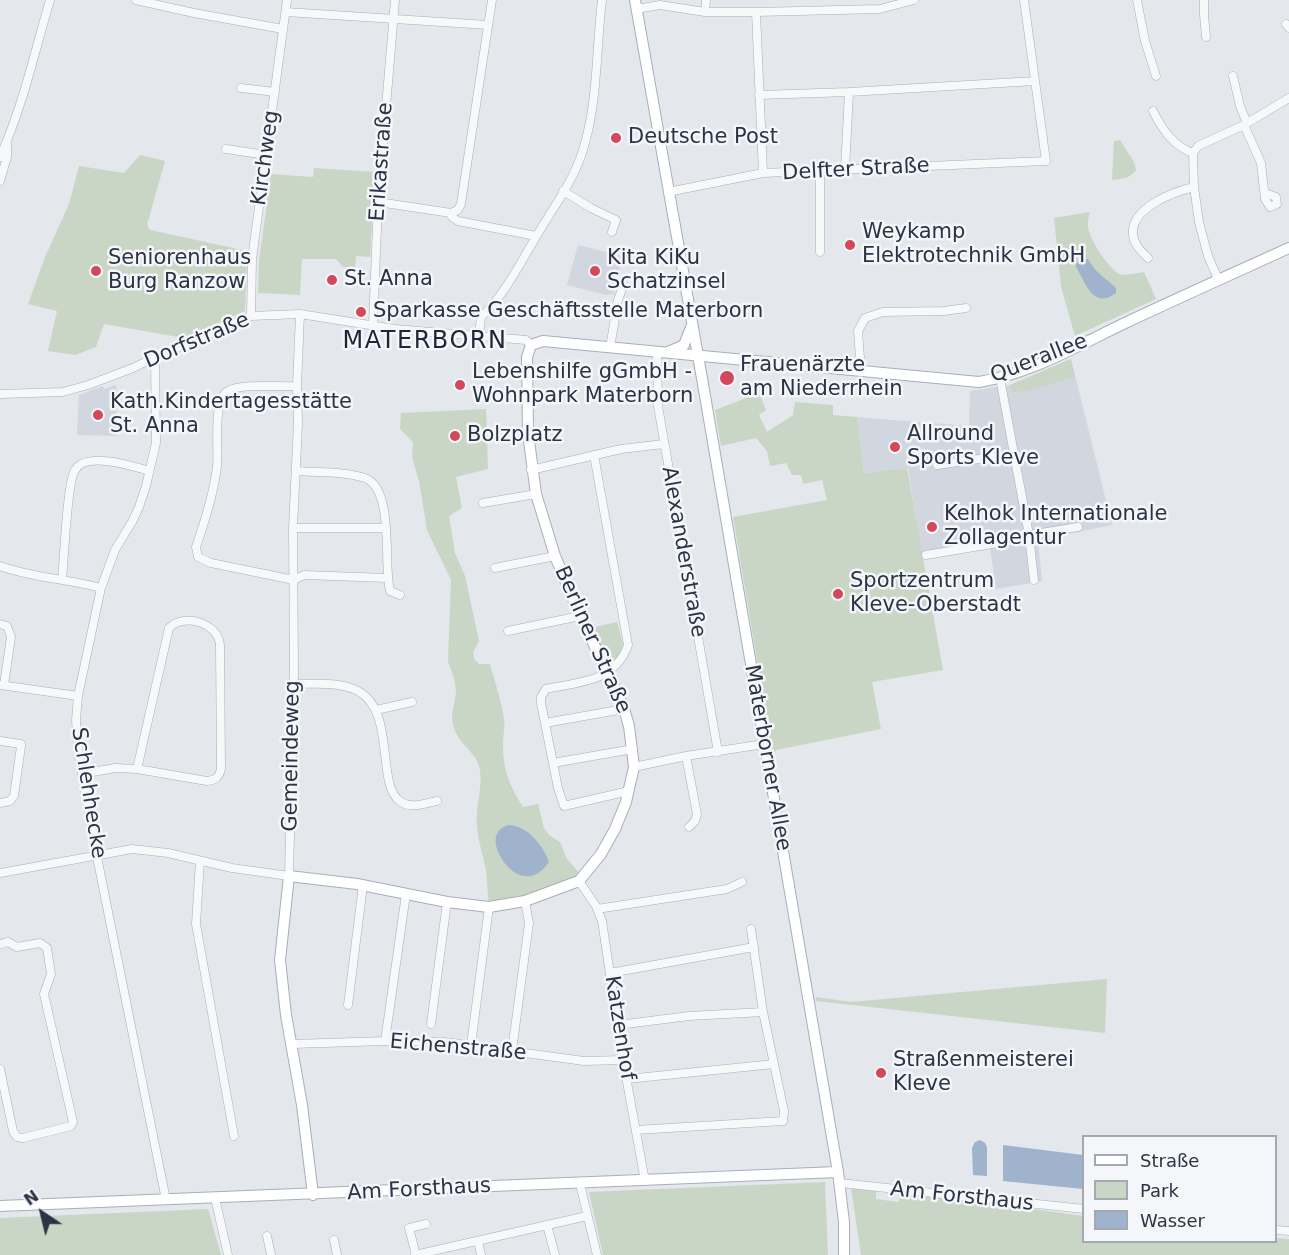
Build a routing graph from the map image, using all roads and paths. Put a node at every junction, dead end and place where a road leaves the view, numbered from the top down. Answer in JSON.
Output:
{"nodes":[{"id":1,"x":50,"y":0,"type":"edge"},
{"id":2,"x":136,"y":0,"type":"edge"},
{"id":3,"x":287,"y":0,"type":"edge"},
{"id":4,"x":395,"y":0,"type":"edge"},
{"id":5,"x":492,"y":0,"type":"edge"},
{"id":6,"x":602,"y":0,"type":"edge"},
{"id":7,"x":706,"y":0,"type":"edge"},
{"id":8,"x":914,"y":0,"type":"edge"},
{"id":9,"x":1024,"y":0,"type":"edge"},
{"id":10,"x":1137,"y":0,"type":"edge"},
{"id":11,"x":1204,"y":0,"type":"edge"},
{"id":12,"x":636,"y":4,"type":"edge"},
{"id":13,"x":286,"y":12,"type":"junction"},
{"id":14,"x":705,"y":12,"type":"junction"},
{"id":15,"x":756,"y":12,"type":"junction"},
{"id":16,"x":393,"y":18,"type":"junction"},
{"id":17,"x":488,"y":25,"type":"junction"},
{"id":18,"x":283,"y":29,"type":"junction"},
{"id":19,"x":1206,"y":37,"type":"dead end"},
{"id":20,"x":1156,"y":75,"type":"dead end"},
{"id":21,"x":1233,"y":76,"type":"dead end"},
{"id":22,"x":1035,"y":81,"type":"junction"},
{"id":23,"x":241,"y":88,"type":"dead end"},
{"id":24,"x":275,"y":92,"type":"junction"},
{"id":25,"x":849,"y":92,"type":"junction"},
{"id":26,"x":759,"y":95,"type":"junction"},
{"id":27,"x":1289,"y":98,"type":"edge"},
{"id":28,"x":1153,"y":111,"type":"dead end"},
{"id":29,"x":1246,"y":124,"type":"junction"},
{"id":30,"x":8,"y":141,"type":"junction"},
{"id":31,"x":226,"y":149,"type":"dead end"},
{"id":32,"x":1193,"y":153,"type":"junction"},
{"id":33,"x":266,"y":155,"type":"junction"},
{"id":34,"x":0,"y":157,"type":"edge"},
{"id":35,"x":845,"y":170,"type":"junction"},
{"id":36,"x":820,"y":172,"type":"junction"},
{"id":37,"x":763,"y":173,"type":"junction"},
{"id":38,"x":0,"y":181,"type":"edge"},
{"id":39,"x":1194,"y":187,"type":"junction"},
{"id":40,"x":563,"y":191,"type":"junction"},
{"id":41,"x":668,"y":192,"type":"junction"},
{"id":42,"x":1265,"y":193,"type":"dead end"},
{"id":43,"x":378,"y":202,"type":"junction"},
{"id":44,"x":619,"y":209,"type":"dead end"},
{"id":45,"x":451,"y":213,"type":"junction"},
{"id":46,"x":616,"y":220,"type":"junction"},
{"id":47,"x":612,"y":232,"type":"dead end"},
{"id":48,"x":536,"y":236,"type":"junction"},
{"id":49,"x":1289,"y":248,"type":"edge"},
{"id":50,"x":820,"y":252,"type":"dead end"},
{"id":51,"x":1148,"y":258,"type":"dead end"},
{"id":52,"x":1218,"y":279,"type":"junction"},
{"id":53,"x":622,"y":289,"type":"dead end"},
{"id":54,"x":966,"y":308,"type":"dead end"},
{"id":55,"x":300,"y":314,"type":"junction"},
{"id":56,"x":251,"y":316,"type":"junction"},
{"id":57,"x":692,"y":323,"type":"junction"},
{"id":58,"x":373,"y":324,"type":"junction"},
{"id":59,"x":479,"y":335,"type":"junction"},
{"id":60,"x":531,"y":345,"type":"junction"},
{"id":61,"x":610,"y":348,"type":"junction"},
{"id":62,"x":661,"y":352,"type":"junction"},
{"id":63,"x":698,"y":356,"type":"junction"},
{"id":64,"x":155,"y":357,"type":"junction"},
{"id":65,"x":726,"y":358,"type":"junction"},
{"id":66,"x":861,"y":370,"type":"junction"},
{"id":67,"x":1000,"y":378,"type":"junction"},
{"id":68,"x":703,"y":384,"type":"junction"},
{"id":69,"x":297,"y":386,"type":"junction"},
{"id":70,"x":0,"y":394,"type":"edge"},
{"id":71,"x":664,"y":444,"type":"junction"},
{"id":72,"x":1014,"y":454,"type":"junction"},
{"id":73,"x":594,"y":455,"type":"junction"},
{"id":74,"x":937,"y":465,"type":"dead end"},
{"id":75,"x":531,"y":470,"type":"junction"},
{"id":76,"x":149,"y":471,"type":"junction"},
{"id":77,"x":296,"y":471,"type":"junction"},
{"id":78,"x":536,"y":494,"type":"junction"},
{"id":79,"x":483,"y":503,"type":"dead end"},
{"id":80,"x":1078,"y":527,"type":"dead end"},
{"id":81,"x":293,"y":528,"type":"junction"},
{"id":82,"x":386,"y":528,"type":"junction"},
{"id":83,"x":1029,"y":535,"type":"junction"},
{"id":84,"x":926,"y":555,"type":"dead end"},
{"id":85,"x":555,"y":556,"type":"junction"},
{"id":86,"x":0,"y":566,"type":"edge"},
{"id":87,"x":495,"y":568,"type":"dead end"},
{"id":88,"x":387,"y":578,"type":"junction"},
{"id":89,"x":63,"y":580,"type":"junction"},
{"id":90,"x":294,"y":580,"type":"junction"},
{"id":91,"x":1034,"y":580,"type":"dead end"},
{"id":92,"x":101,"y":588,"type":"junction"},
{"id":93,"x":400,"y":596,"type":"dead end"},
{"id":94,"x":580,"y":616,"type":"junction"},
{"id":95,"x":0,"y":624,"type":"edge"},
{"id":96,"x":508,"y":631,"type":"dead end"},
{"id":97,"x":608,"y":673,"type":"junction"},
{"id":98,"x":294,"y":684,"type":"junction"},
{"id":99,"x":2,"y":685,"type":"edge"},
{"id":100,"x":78,"y":696,"type":"junction"},
{"id":101,"x":412,"y":702,"type":"dead end"},
{"id":102,"x":624,"y":709,"type":"junction"},
{"id":103,"x":376,"y":710,"type":"junction"},
{"id":104,"x":545,"y":723,"type":"junction"},
{"id":105,"x":0,"y":741,"type":"edge"},
{"id":106,"x":764,"y":744,"type":"junction"},
{"id":107,"x":633,"y":749,"type":"junction"},
{"id":108,"x":718,"y":752,"type":"junction"},
{"id":109,"x":686,"y":756,"type":"junction"},
{"id":110,"x":553,"y":763,"type":"junction"},
{"id":111,"x":634,"y":767,"type":"junction"},
{"id":112,"x":137,"y":770,"type":"junction"},
{"id":113,"x":82,"y":774,"type":"junction"},
{"id":114,"x":629,"y":791,"type":"junction"},
{"id":115,"x":437,"y":801,"type":"dead end"},
{"id":116,"x":0,"y":803,"type":"edge"},
{"id":117,"x":689,"y":827,"type":"dead end"},
{"id":118,"x":97,"y":854,"type":"junction"},
{"id":119,"x":200,"y":861,"type":"junction"},
{"id":120,"x":0,"y":873,"type":"edge"},
{"id":121,"x":289,"y":876,"type":"junction"},
{"id":122,"x":579,"y":881,"type":"junction"},
{"id":123,"x":742,"y":882,"type":"dead end"},
{"id":124,"x":363,"y":885,"type":"junction"},
{"id":125,"x":406,"y":894,"type":"junction"},
{"id":126,"x":525,"y":901,"type":"junction"},
{"id":127,"x":447,"y":902,"type":"junction"},
{"id":128,"x":489,"y":907,"type":"junction"},
{"id":129,"x":597,"y":909,"type":"junction"},
{"id":130,"x":751,"y":929,"type":"dead end"},
{"id":131,"x":0,"y":944,"type":"edge"},
{"id":132,"x":754,"y":947,"type":"junction"},
{"id":133,"x":610,"y":973,"type":"junction"},
{"id":134,"x":348,"y":1005,"type":"dead end"},
{"id":135,"x":764,"y":1012,"type":"junction"},
{"id":136,"x":431,"y":1024,"type":"dead end"},
{"id":137,"x":618,"y":1025,"type":"junction"},
{"id":138,"x":385,"y":1041,"type":"junction"},
{"id":139,"x":292,"y":1044,"type":"junction"},
{"id":140,"x":471,"y":1045,"type":"junction"},
{"id":141,"x":512,"y":1051,"type":"junction"},
{"id":142,"x":623,"y":1060,"type":"junction"},
{"id":143,"x":774,"y":1064,"type":"junction"},
{"id":144,"x":0,"y":1070,"type":"edge"},
{"id":145,"x":627,"y":1079,"type":"junction"},
{"id":146,"x":636,"y":1130,"type":"junction"},
{"id":147,"x":234,"y":1136,"type":"dead end"},
{"id":148,"x":839,"y":1178,"type":"junction"},
{"id":149,"x":645,"y":1181,"type":"junction"},
{"id":150,"x":580,"y":1184,"type":"junction"},
{"id":151,"x":314,"y":1195,"type":"junction"},
{"id":152,"x":215,"y":1198,"type":"junction"},
{"id":153,"x":166,"y":1200,"type":"junction"},
{"id":154,"x":0,"y":1206,"type":"edge"},
{"id":155,"x":1082,"y":1209,"type":"edge"},
{"id":156,"x":587,"y":1216,"type":"junction"},
{"id":157,"x":426,"y":1224,"type":"dead end"},
{"id":158,"x":548,"y":1225,"type":"junction"},
{"id":159,"x":267,"y":1236,"type":"dead end"},
{"id":160,"x":334,"y":1240,"type":"dead end"},
{"id":161,"x":478,"y":1241,"type":"junction"},
{"id":162,"x":228,"y":1255,"type":"edge"},
{"id":163,"x":271,"y":1255,"type":"edge"},
{"id":164,"x":337,"y":1255,"type":"edge"},
{"id":165,"x":416,"y":1255,"type":"edge"},
{"id":166,"x":481,"y":1255,"type":"edge"},
{"id":167,"x":555,"y":1255,"type":"edge"},
{"id":168,"x":597,"y":1255,"type":"edge"},
{"id":169,"x":844,"y":1255,"type":"edge"}],
"edges":[{"from":1,"to":30,"type":"street"},
{"from":2,"to":18,"type":"street"},
{"from":3,"to":13,"type":"street","name":"Kirchweg"},
{"from":4,"to":16,"type":"street","name":"Erikastraße"},
{"from":5,"to":17,"type":"street"},
{"from":6,"to":40,"type":"street"},
{"from":7,"to":14,"type":"street"},
{"from":8,"to":15,"type":"street"},
{"from":9,"to":22,"type":"street"},
{"from":10,"to":20,"type":"street"},
{"from":11,"to":19,"type":"street"},
{"from":12,"to":14,"type":"street"},
{"from":12,"to":41,"type":"street","name":"Materborner Allee"},
{"from":13,"to":16,"type":"street"},
{"from":13,"to":18,"type":"street","name":"Kirchweg"},
{"from":14,"to":15,"type":"street"},
{"from":15,"to":26,"type":"street"},
{"from":16,"to":17,"type":"street"},
{"from":16,"to":43,"type":"street","name":"Erikastraße"},
{"from":17,"to":45,"type":"street"},
{"from":18,"to":24,"type":"street","name":"Kirchweg"},
{"from":21,"to":29,"type":"street"},
{"from":22,"to":25,"type":"street"},
{"from":22,"to":35,"type":"street","name":"Delfter Straße"},
{"from":23,"to":24,"type":"street"},
{"from":24,"to":33,"type":"street","name":"Kirchweg"},
{"from":25,"to":26,"type":"street"},
{"from":25,"to":35,"type":"street"},
{"from":26,"to":37,"type":"street"},
{"from":27,"to":29,"type":"street"},
{"from":28,"to":32,"type":"street"},
{"from":29,"to":32,"type":"street"},
{"from":29,"to":42,"type":"street"},
{"from":30,"to":34,"type":"street"},
{"from":30,"to":38,"type":"street"},
{"from":31,"to":33,"type":"street"},
{"from":32,"to":39,"type":"street"},
{"from":33,"to":56,"type":"street","name":"Kirchweg"},
{"from":35,"to":36,"type":"street","name":"Delfter Straße"},
{"from":36,"to":37,"type":"street","name":"Delfter Straße"},
{"from":36,"to":50,"type":"street"},
{"from":37,"to":41,"type":"street","name":"Delfter Straße"},
{"from":39,"to":51,"type":"street"},
{"from":39,"to":52,"type":"street"},
{"from":40,"to":46,"type":"street"},
{"from":40,"to":48,"type":"street"},
{"from":41,"to":57,"type":"street","name":"Materborner Allee"},
{"from":43,"to":45,"type":"street"},
{"from":43,"to":58,"type":"street","name":"Erikastraße"},
{"from":44,"to":46,"type":"street"},
{"from":45,"to":48,"type":"street"},
{"from":46,"to":47,"type":"street"},
{"from":48,"to":59,"type":"street"},
{"from":49,"to":52,"type":"street","name":"Querallee"},
{"from":52,"to":67,"type":"street","name":"Querallee"},
{"from":53,"to":61,"type":"street"},
{"from":54,"to":66,"type":"street"},
{"from":55,"to":56,"type":"street","name":"Dorfstraße"},
{"from":55,"to":58,"type":"street","name":"Dorfstraße"},
{"from":55,"to":69,"type":"street","name":"Gemeindeweg"},
{"from":56,"to":64,"type":"street","name":"Dorfstraße"},
{"from":57,"to":62,"type":"street"},
{"from":57,"to":63,"type":"street","name":"Materborner Allee"},
{"from":58,"to":59,"type":"street","name":"Dorfstraße"},
{"from":59,"to":60,"type":"street","name":"Dorfstraße"},
{"from":60,"to":61,"type":"street","name":"Dorfstraße"},
{"from":60,"to":75,"type":"street","name":"Berliner Straße"},
{"from":61,"to":62,"type":"street","name":"Dorfstraße"},
{"from":62,"to":63,"type":"street","name":"Dorfstraße"},
{"from":62,"to":71,"type":"street","name":"Alexanderstraße"},
{"from":63,"to":65,"type":"street","name":"Querallee"},
{"from":63,"to":68,"type":"street","name":"Materborner Allee"},
{"from":64,"to":70,"type":"street","name":"Dorfstraße"},
{"from":64,"to":76,"type":"street","name":"Schlehhecke"},
{"from":65,"to":66,"type":"street","name":"Querallee"},
{"from":65,"to":68,"type":"street"},
{"from":66,"to":67,"type":"street","name":"Querallee"},
{"from":67,"to":72,"type":"street"},
{"from":68,"to":106,"type":"street","name":"Materborner Allee"},
{"from":69,"to":77,"type":"street","name":"Gemeindeweg"},
{"from":69,"to":90,"type":"street"},
{"from":71,"to":73,"type":"street"},
{"from":71,"to":108,"type":"street","name":"Alexanderstraße"},
{"from":72,"to":74,"type":"street"},
{"from":72,"to":83,"type":"street"},
{"from":73,"to":75,"type":"street"},
{"from":73,"to":97,"type":"street"},
{"from":75,"to":78,"type":"street","name":"Berliner Straße"},
{"from":76,"to":89,"type":"street"},
{"from":76,"to":92,"type":"street","name":"Schlehhecke"},
{"from":77,"to":81,"type":"street","name":"Gemeindeweg"},
{"from":77,"to":82,"type":"street"},
{"from":78,"to":79,"type":"street"},
{"from":78,"to":85,"type":"street","name":"Berliner Straße"},
{"from":80,"to":83,"type":"street"},
{"from":81,"to":82,"type":"street"},
{"from":81,"to":90,"type":"street","name":"Gemeindeweg"},
{"from":82,"to":88,"type":"street"},
{"from":83,"to":84,"type":"street"},
{"from":83,"to":91,"type":"street"},
{"from":85,"to":87,"type":"street"},
{"from":85,"to":94,"type":"street","name":"Berliner Straße"},
{"from":86,"to":89,"type":"street"},
{"from":88,"to":90,"type":"street"},
{"from":88,"to":93,"type":"street"},
{"from":89,"to":92,"type":"street"},
{"from":90,"to":98,"type":"street","name":"Gemeindeweg"},
{"from":92,"to":100,"type":"street","name":"Schlehhecke"},
{"from":94,"to":96,"type":"street"},
{"from":94,"to":97,"type":"street","name":"Berliner Straße"},
{"from":95,"to":99,"type":"street"},
{"from":97,"to":102,"type":"street","name":"Berliner Straße"},
{"from":97,"to":104,"type":"street"},
{"from":98,"to":103,"type":"street"},
{"from":98,"to":121,"type":"street","name":"Gemeindeweg"},
{"from":99,"to":100,"type":"street"},
{"from":100,"to":113,"type":"street","name":"Schlehhecke"},
{"from":101,"to":103,"type":"street"},
{"from":102,"to":104,"type":"street"},
{"from":102,"to":107,"type":"street","name":"Berliner Straße"},
{"from":103,"to":115,"type":"street"},
{"from":104,"to":110,"type":"street"},
{"from":105,"to":116,"type":"street"},
{"from":106,"to":108,"type":"street"},
{"from":106,"to":148,"type":"street","name":"Materborner Allee"},
{"from":107,"to":110,"type":"street"},
{"from":107,"to":111,"type":"street","name":"Berliner Straße"},
{"from":108,"to":109,"type":"street"},
{"from":109,"to":111,"type":"street"},
{"from":109,"to":117,"type":"street"},
{"from":110,"to":114,"type":"street"},
{"from":111,"to":114,"type":"street","name":"Berliner Straße"},
{"from":112,"to":112,"type":"street"},
{"from":112,"to":113,"type":"street"},
{"from":113,"to":118,"type":"street","name":"Schlehhecke"},
{"from":114,"to":122,"type":"street","name":"Berliner Straße"},
{"from":118,"to":119,"type":"street"},
{"from":118,"to":120,"type":"street"},
{"from":118,"to":153,"type":"street","name":"Schlehhecke"},
{"from":119,"to":121,"type":"street"},
{"from":119,"to":147,"type":"street"},
{"from":121,"to":124,"type":"street"},
{"from":121,"to":139,"type":"street","name":"Gemeindeweg"},
{"from":122,"to":126,"type":"street"},
{"from":122,"to":129,"type":"street","name":"Katzenhof"},
{"from":123,"to":129,"type":"street"},
{"from":124,"to":125,"type":"street"},
{"from":124,"to":134,"type":"street"},
{"from":125,"to":127,"type":"street"},
{"from":125,"to":138,"type":"street"},
{"from":126,"to":128,"type":"street"},
{"from":126,"to":141,"type":"street"},
{"from":127,"to":128,"type":"street"},
{"from":127,"to":136,"type":"street"},
{"from":128,"to":140,"type":"street"},
{"from":129,"to":133,"type":"street","name":"Katzenhof"},
{"from":130,"to":132,"type":"street"},
{"from":131,"to":144,"type":"street"},
{"from":132,"to":133,"type":"street"},
{"from":132,"to":135,"type":"street"},
{"from":133,"to":137,"type":"street","name":"Katzenhof"},
{"from":135,"to":137,"type":"street"},
{"from":135,"to":143,"type":"street"},
{"from":137,"to":142,"type":"street","name":"Katzenhof"},
{"from":138,"to":139,"type":"street","name":"Eichenstraße"},
{"from":138,"to":140,"type":"street","name":"Eichenstraße"},
{"from":139,"to":151,"type":"street","name":"Gemeindeweg"},
{"from":140,"to":141,"type":"street","name":"Eichenstraße"},
{"from":141,"to":142,"type":"street","name":"Eichenstraße"},
{"from":142,"to":145,"type":"street","name":"Katzenhof"},
{"from":143,"to":145,"type":"street"},
{"from":143,"to":146,"type":"street"},
{"from":145,"to":146,"type":"street","name":"Katzenhof"},
{"from":146,"to":149,"type":"street","name":"Katzenhof"},
{"from":148,"to":149,"type":"street","name":"Am Forsthaus"},
{"from":148,"to":155,"type":"street","name":"Am Forsthaus"},
{"from":148,"to":169,"type":"street","name":"Materborner Allee"},
{"from":149,"to":150,"type":"street","name":"Am Forsthaus"},
{"from":150,"to":151,"type":"street","name":"Am Forsthaus"},
{"from":150,"to":156,"type":"street"},
{"from":151,"to":152,"type":"street","name":"Am Forsthaus"},
{"from":152,"to":153,"type":"street","name":"Am Forsthaus"},
{"from":152,"to":162,"type":"street"},
{"from":153,"to":154,"type":"street","name":"Am Forsthaus"},
{"from":156,"to":158,"type":"street"},
{"from":156,"to":168,"type":"street"},
{"from":157,"to":165,"type":"street"},
{"from":158,"to":161,"type":"street"},
{"from":158,"to":167,"type":"street"},
{"from":159,"to":163,"type":"street"},
{"from":160,"to":164,"type":"street"},
{"from":161,"to":165,"type":"street"},
{"from":161,"to":166,"type":"street"}]}
